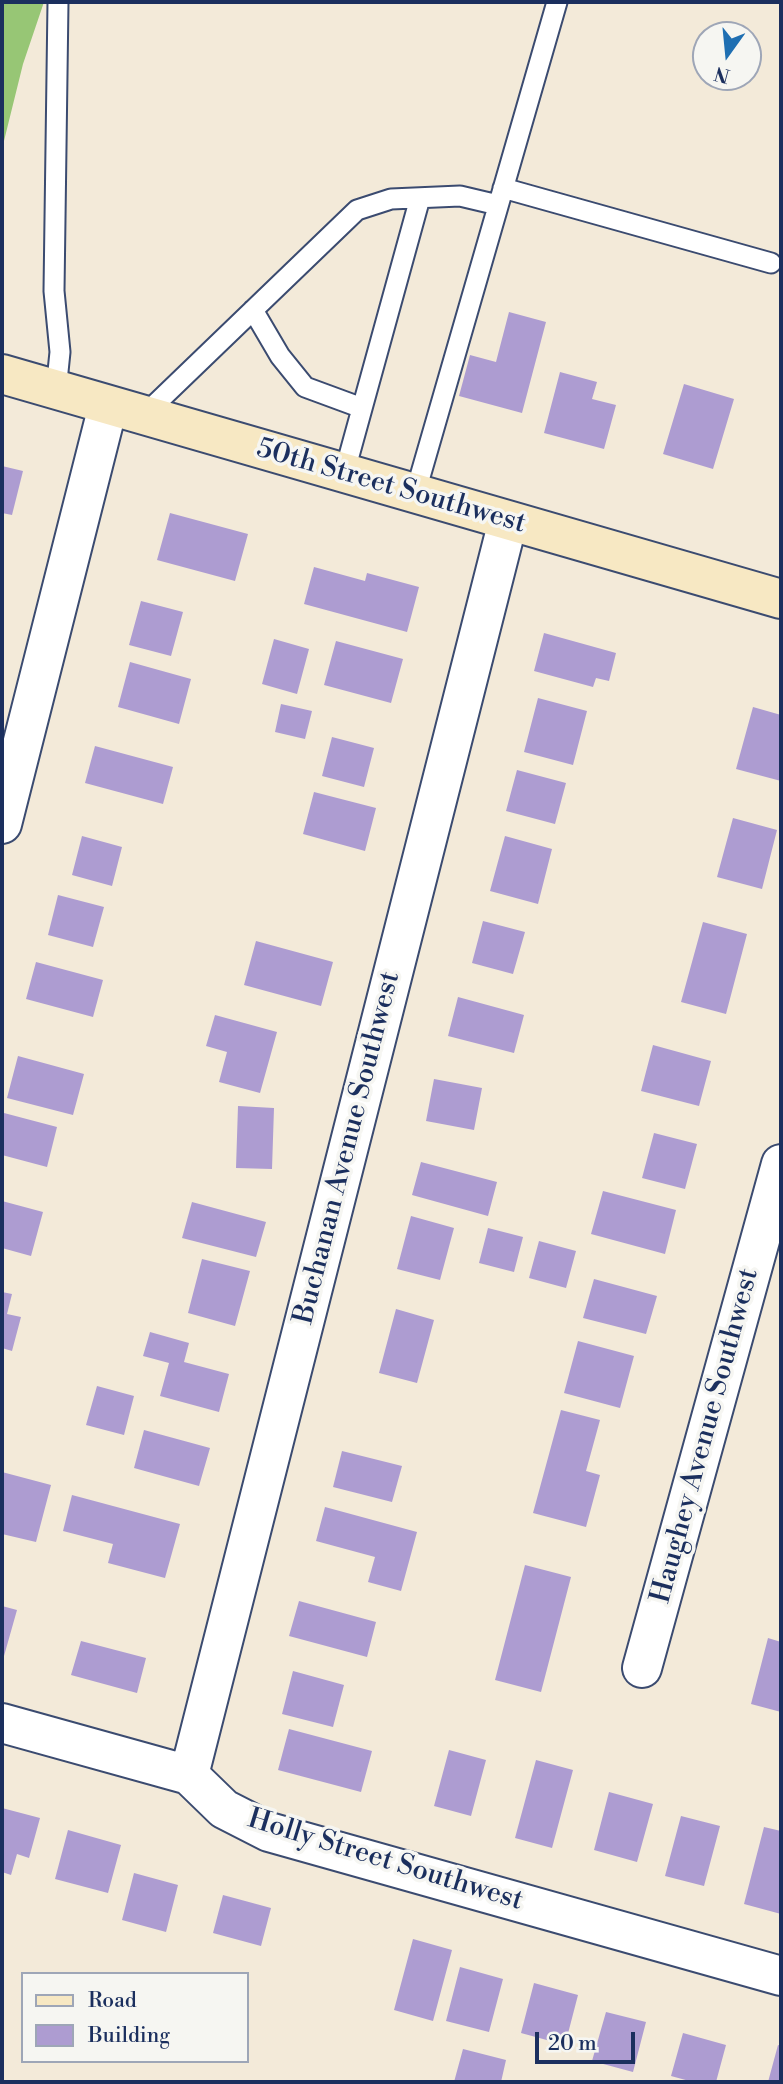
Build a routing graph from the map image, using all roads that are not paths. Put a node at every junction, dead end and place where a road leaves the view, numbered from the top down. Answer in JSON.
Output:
{"nodes":[{"id":1,"x":58,"y":2,"type":"edge"},
{"id":2,"x":557,"y":2,"type":"edge"},
{"id":3,"x":500,"y":197,"type":"junction"},
{"id":4,"x":420,"y":198,"type":"junction"},
{"id":5,"x":771,"y":263,"type":"dead end"},
{"id":6,"x":253,"y":310,"type":"junction"},
{"id":7,"x":2,"y":374,"type":"edge"},
{"id":8,"x":56,"y":391,"type":"junction"},
{"id":9,"x":362,"y":408,"type":"junction"},
{"id":10,"x":125,"y":411,"type":"junction"},
{"id":11,"x":344,"y":474,"type":"junction"},
{"id":12,"x":415,"y":494,"type":"junction"},
{"id":13,"x":508,"y":521,"type":"junction"},
{"id":14,"x":781,"y":599,"type":"edge"},
{"id":15,"x":2,"y":824,"type":"edge"},
{"id":16,"x":781,"y":1164,"type":"edge"},
{"id":17,"x":642,"y":1668,"type":"dead end"},
{"id":18,"x":2,"y":1723,"type":"edge"},
{"id":19,"x":189,"y":1775,"type":"junction"},
{"id":20,"x":781,"y":1976,"type":"edge"}],
"edges":[{"from":1,"to":8,"type":"lane"},
{"from":2,"to":3,"type":"lane"},
{"from":3,"to":4,"type":"lane"},
{"from":3,"to":5,"type":"lane"},
{"from":3,"to":12,"type":"lane"},
{"from":4,"to":6,"type":"lane"},
{"from":4,"to":9,"type":"lane"},
{"from":6,"to":9,"type":"lane"},
{"from":6,"to":10,"type":"lane"},
{"from":7,"to":8,"type":"street","name":"50th Street Southwest"},
{"from":8,"to":10,"type":"street","name":"50th Street Southwest"},
{"from":9,"to":11,"type":"lane"},
{"from":10,"to":11,"type":"street","name":"50th Street Southwest"},
{"from":10,"to":15,"type":"street"},
{"from":11,"to":12,"type":"street","name":"50th Street Southwest"},
{"from":12,"to":13,"type":"street","name":"50th Street Southwest"},
{"from":13,"to":14,"type":"street","name":"50th Street Southwest"},
{"from":13,"to":19,"type":"street","name":"Buchanan Avenue Southwest"},
{"from":16,"to":17,"type":"street","name":"Haughey Avenue Southwest"},
{"from":18,"to":19,"type":"street","name":"Holly Street Southwest"},
{"from":19,"to":20,"type":"street","name":"Holly Street Southwest"}]}
